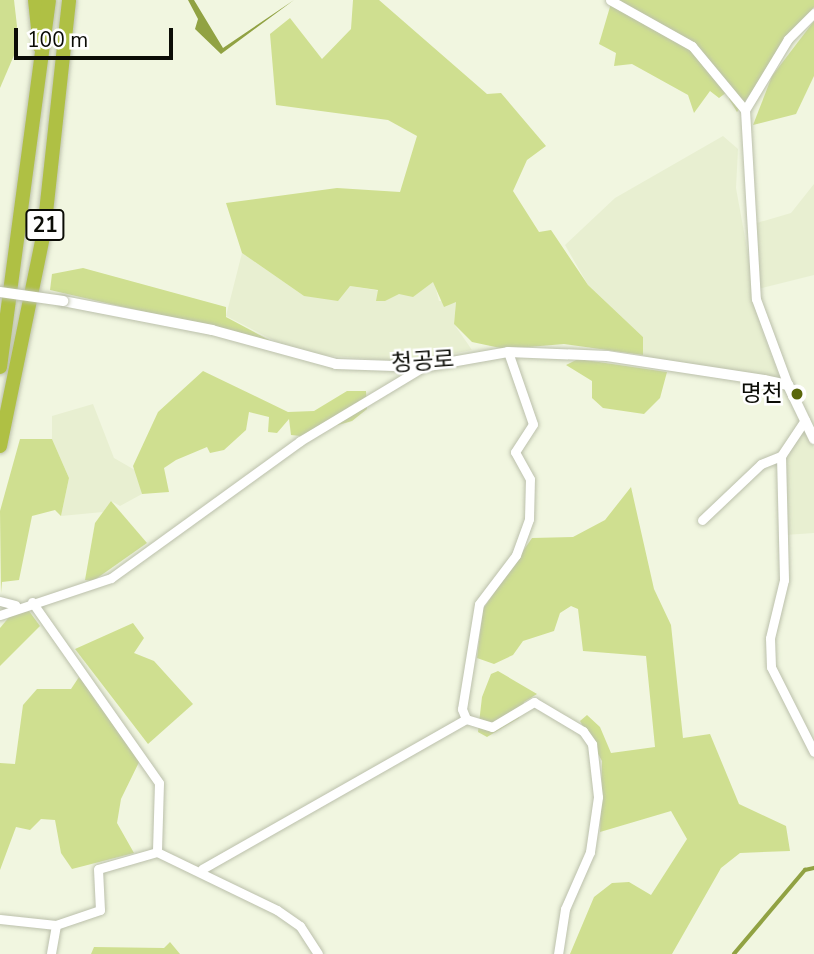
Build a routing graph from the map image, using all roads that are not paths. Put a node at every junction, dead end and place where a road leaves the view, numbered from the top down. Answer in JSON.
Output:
{"nodes":[{"id":1,"x":35,"y":0,"type":"edge"},
{"id":2,"x":49,"y":0,"type":"edge"},
{"id":3,"x":69,"y":0,"type":"edge"},
{"id":4,"x":75,"y":0,"type":"edge"},
{"id":5,"x":610,"y":0,"type":"edge"},
{"id":6,"x":814,"y":13,"type":"edge"},
{"id":7,"x":42,"y":60,"type":"junction"},
{"id":8,"x":62,"y":87,"type":"junction"},
{"id":9,"x":745,"y":110,"type":"junction"},
{"id":10,"x":0,"y":292,"type":"edge"},
{"id":11,"x":508,"y":352,"type":"junction"},
{"id":12,"x":0,"y":367,"type":"edge"},
{"id":13,"x":423,"y":367,"type":"junction"},
{"id":14,"x":788,"y":385,"type":"junction"},
{"id":15,"x":805,"y":420,"type":"junction"},
{"id":16,"x":814,"y":439,"type":"edge"},
{"id":17,"x":0,"y":446,"type":"edge"},
{"id":18,"x":781,"y":456,"type":"junction"},
{"id":19,"x":702,"y":520,"type":"dead end"},
{"id":20,"x":0,"y":601,"type":"edge"},
{"id":21,"x":33,"y":602,"type":"junction"},
{"id":22,"x":15,"y":605,"type":"junction"},
{"id":23,"x":0,"y":614,"type":"edge"},
{"id":24,"x":466,"y":719,"type":"junction"},
{"id":25,"x":814,"y":752,"type":"edge"},
{"id":26,"x":157,"y":852,"type":"junction"},
{"id":27,"x":202,"y":869,"type":"junction"},
{"id":28,"x":0,"y":919,"type":"edge"},
{"id":29,"x":55,"y":925,"type":"junction"},
{"id":30,"x":51,"y":954,"type":"edge"},
{"id":31,"x":318,"y":954,"type":"edge"},
{"id":32,"x":558,"y":954,"type":"edge"}],
"edges":[{"from":1,"to":7,"type":"highway"},
{"from":2,"to":7,"type":"highway","number":"21"},
{"from":3,"to":8,"type":"highway","number":"21"},
{"from":4,"to":8,"type":"highway"},
{"from":5,"to":9,"type":"street"},
{"from":6,"to":9,"type":"street"},
{"from":7,"to":12,"type":"highway","number":"21"},
{"from":8,"to":17,"type":"highway","number":"21"},
{"from":9,"to":14,"type":"street"},
{"from":10,"to":13,"type":"street","name":"청공로","bridge":true},
{"from":11,"to":13,"type":"street","name":"청공로"},
{"from":11,"to":14,"type":"street","name":"청공로"},
{"from":11,"to":24,"type":"street"},
{"from":13,"to":21,"type":"street"},
{"from":14,"to":15,"type":"street"},
{"from":15,"to":16,"type":"street"},
{"from":15,"to":18,"type":"street"},
{"from":18,"to":19,"type":"street"},
{"from":18,"to":25,"type":"street"},
{"from":20,"to":22,"type":"street"},
{"from":21,"to":22,"type":"street"},
{"from":21,"to":26,"type":"street"},
{"from":22,"to":23,"type":"street"},
{"from":24,"to":27,"type":"street"},
{"from":24,"to":32,"type":"street"},
{"from":26,"to":27,"type":"street"},
{"from":26,"to":29,"type":"street"},
{"from":27,"to":31,"type":"street"},
{"from":28,"to":29,"type":"street"},
{"from":29,"to":30,"type":"street"}]}
